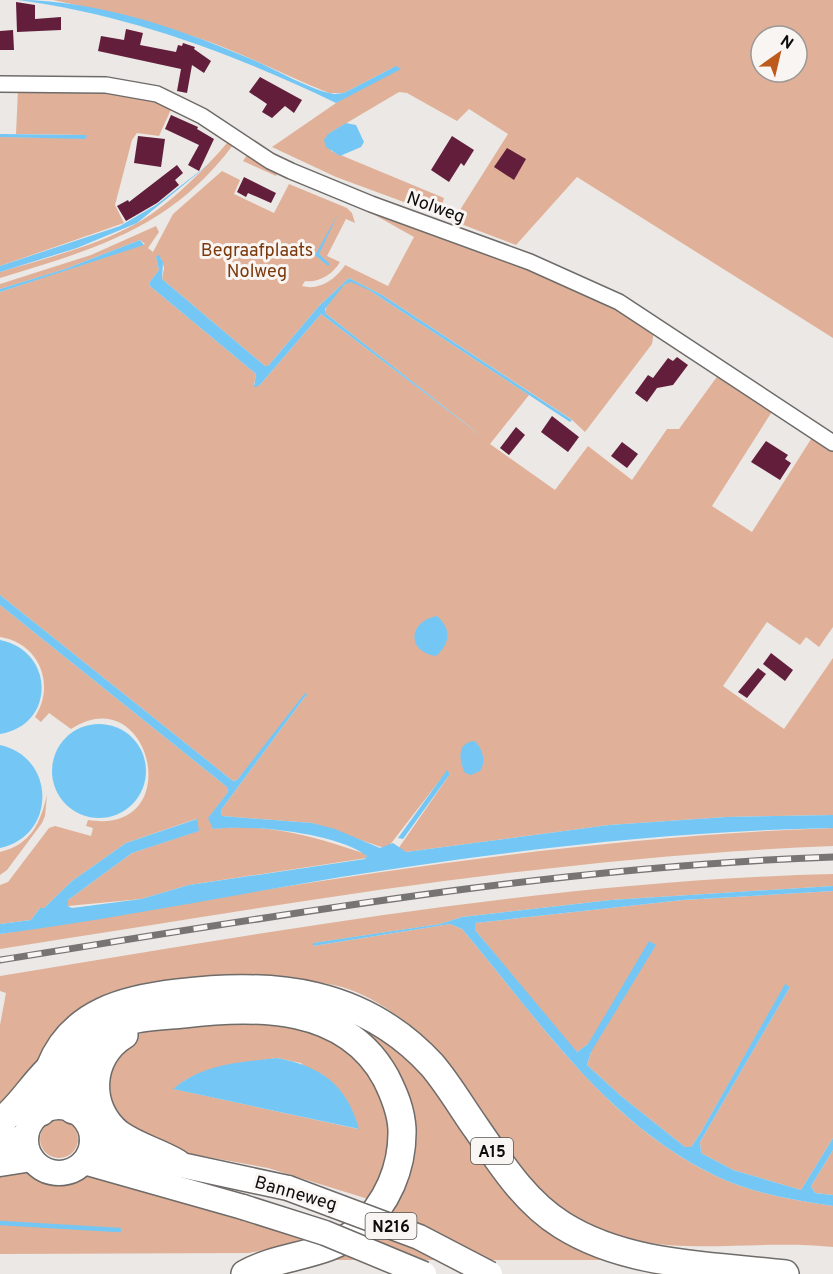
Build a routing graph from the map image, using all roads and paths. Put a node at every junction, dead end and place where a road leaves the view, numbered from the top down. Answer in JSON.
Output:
{"nodes":[{"id":1,"x":0,"y":84,"type":"edge"},
{"id":2,"x":833,"y":444,"type":"edge"},
{"id":3,"x":166,"y":1016,"type":"junction"},
{"id":4,"x":50,"y":1069,"type":"junction"},
{"id":5,"x":73,"y":1110,"type":"junction"},
{"id":6,"x":41,"y":1112,"type":"junction"},
{"id":7,"x":0,"y":1122,"type":"edge"},
{"id":8,"x":0,"y":1145,"type":"edge"},
{"id":9,"x":29,"y":1148,"type":"junction"},
{"id":10,"x":88,"y":1152,"type":"junction"},
{"id":11,"x":177,"y":1163,"type":"junction"},
{"id":12,"x":0,"y":1164,"type":"edge"},
{"id":13,"x":245,"y":1274,"type":"edge"},
{"id":14,"x":424,"y":1274,"type":"edge"},
{"id":15,"x":490,"y":1274,"type":"edge"},
{"id":16,"x":785,"y":1274,"type":"edge"}],
"edges":[{"from":1,"to":2,"type":"street","name":"Nolweg"},
{"from":3,"to":5,"type":"highway"},
{"from":3,"to":11,"type":"highway"},
{"from":3,"to":13,"type":"highway"},
{"from":4,"to":6,"type":"highway","number":"A15"},
{"from":4,"to":7,"type":"highway","number":"A15"},
{"from":4,"to":16,"type":"highway","number":"A15"},
{"from":5,"to":6,"type":"main road"},
{"from":5,"to":10,"type":"main road"},
{"from":6,"to":9,"type":"main road"},
{"from":8,"to":9,"type":"main road"},
{"from":9,"to":10,"type":"main road"},
{"from":9,"to":12,"type":"main road"},
{"from":10,"to":11,"type":"main road","name":"Banneweg","number":"N216"},
{"from":10,"to":14,"type":"main road","name":"Banneweg","number":"N216","bridge":true},
{"from":11,"to":15,"type":"main road","name":"Banneweg","number":"N216","bridge":true}]}
